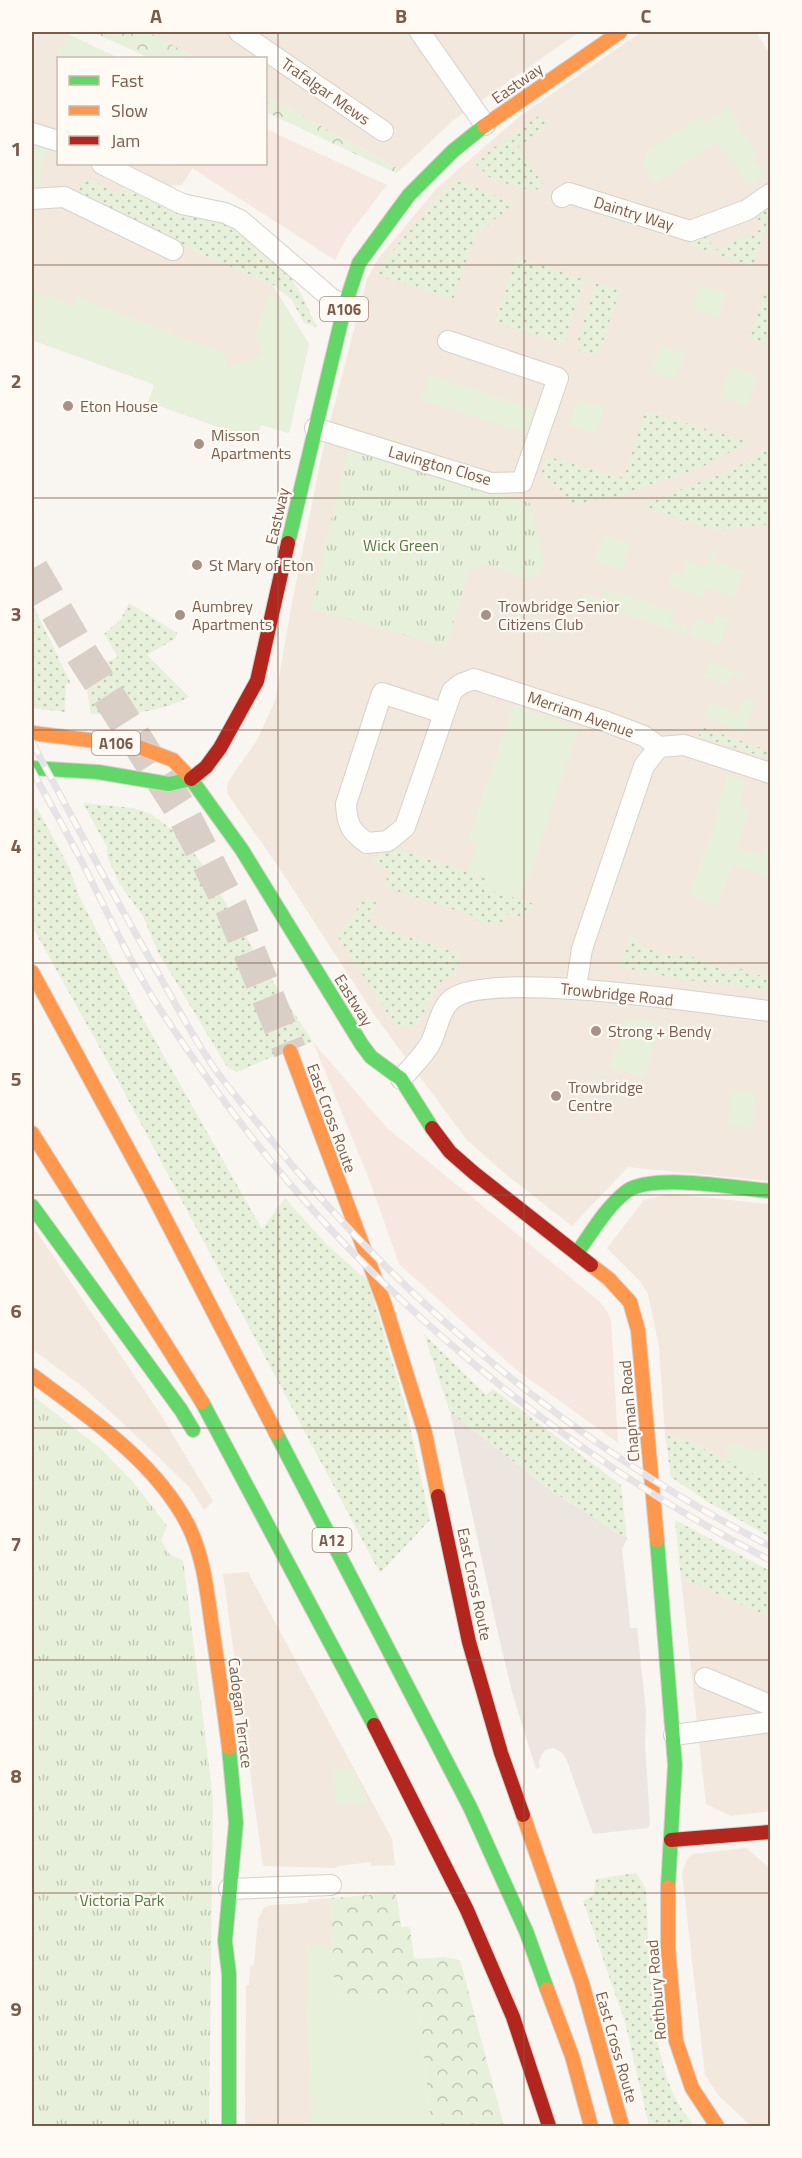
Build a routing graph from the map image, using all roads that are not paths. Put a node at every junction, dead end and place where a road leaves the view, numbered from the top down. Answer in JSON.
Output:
{"nodes":[{"id":1,"x":239,"y":32,"type":"edge"},
{"id":2,"x":421,"y":32,"type":"edge"},
{"id":3,"x":620,"y":32,"type":"edge"},
{"id":4,"x":485,"y":125,"type":"junction"},
{"id":5,"x":384,"y":131,"type":"dead end"},
{"id":6,"x":32,"y":133,"type":"edge"},
{"id":7,"x":57,"y":141,"type":"edge"},
{"id":8,"x":104,"y":165,"type":"edge"},
{"id":9,"x":771,"y":194,"type":"edge"},
{"id":10,"x":562,"y":197,"type":"dead end"},
{"id":11,"x":32,"y":199,"type":"edge"},
{"id":12,"x":173,"y":250,"type":"dead end"},
{"id":13,"x":345,"y":304,"type":"junction"},
{"id":14,"x":448,"y":340,"type":"dead end"},
{"id":15,"x":315,"y":428,"type":"junction"},
{"id":16,"x":443,"y":713,"type":"junction"},
{"id":17,"x":32,"y":733,"type":"edge"},
{"id":18,"x":659,"y":747,"type":"junction"},
{"id":19,"x":32,"y":768,"type":"edge"},
{"id":20,"x":771,"y":773,"type":"edge"},
{"id":21,"x":191,"y":778,"type":"junction"},
{"id":22,"x":32,"y":972,"type":"edge"},
{"id":23,"x":576,"y":988,"type":"junction"},
{"id":24,"x":771,"y":1011,"type":"edge"},
{"id":25,"x":290,"y":1051,"type":"tunnel mouth"},
{"id":26,"x":401,"y":1079,"type":"junction"},
{"id":27,"x":32,"y":1133,"type":"edge"},
{"id":28,"x":771,"y":1191,"type":"edge"},
{"id":29,"x":32,"y":1206,"type":"edge"},
{"id":30,"x":577,"y":1253,"type":"junction"},
{"id":31,"x":32,"y":1375,"type":"edge"},
{"id":32,"x":200,"y":1441,"type":"dead end"},
{"id":33,"x":261,"y":1543,"type":"dead end"},
{"id":34,"x":705,"y":1678,"type":"dead end"},
{"id":35,"x":771,"y":1706,"type":"edge"},
{"id":36,"x":771,"y":1722,"type":"edge"},
{"id":37,"x":675,"y":1735,"type":"junction"},
{"id":38,"x":391,"y":1757,"type":"junction"},
{"id":39,"x":771,"y":1832,"type":"edge"},
{"id":40,"x":670,"y":1840,"type":"junction"},
{"id":41,"x":330,"y":1885,"type":"dead end"},
{"id":42,"x":229,"y":1889,"type":"junction"},
{"id":43,"x":229,"y":2127,"type":"edge"},
{"id":44,"x":549,"y":2127,"type":"edge"},
{"id":45,"x":591,"y":2127,"type":"edge"},
{"id":46,"x":622,"y":2127,"type":"edge"},
{"id":47,"x":717,"y":2127,"type":"edge"}],
"edges":[{"from":1,"to":5,"type":"street","name":"Trafalgar Mews"},
{"from":2,"to":4,"type":"street"},
{"from":3,"to":4,"type":"main road","name":"Eastway","number":"A106"},
{"from":4,"to":13,"type":"main road","name":"Eastway","number":"A106"},
{"from":6,"to":7,"type":"street"},
{"from":8,"to":13,"type":"street"},
{"from":9,"to":10,"type":"street","name":"Daintry Way"},
{"from":11,"to":12,"type":"street"},
{"from":13,"to":15,"type":"main road","name":"Eastway","number":"A106"},
{"from":14,"to":15,"type":"street","name":"Lavington Close"},
{"from":15,"to":21,"type":"main road","name":"Eastway","number":"A106"},
{"from":16,"to":16,"type":"street","name":"Merriam Avenue"},
{"from":16,"to":18,"type":"street","name":"Merriam Avenue"},
{"from":17,"to":21,"type":"main road","number":"A106"},
{"from":18,"to":20,"type":"street"},
{"from":18,"to":23,"type":"street"},
{"from":19,"to":21,"type":"main road","number":"A106"},
{"from":21,"to":26,"type":"main road","name":"Eastway"},
{"from":22,"to":45,"type":"main road","number":"A12"},
{"from":23,"to":24,"type":"street","name":"Trowbridge Road"},
{"from":23,"to":26,"type":"street","name":"Trowbridge Road"},
{"from":25,"to":46,"type":"main road","name":"East Cross Route"},
{"from":26,"to":30,"type":"main road","name":"Chapman Road"},
{"from":27,"to":38,"type":"main road"},
{"from":28,"to":30,"type":"main road"},
{"from":29,"to":32,"type":"main road"},
{"from":30,"to":37,"type":"main road","name":"Chapman Road"},
{"from":31,"to":42,"type":"main road","name":"Cadogan Terrace"},
{"from":33,"to":38,"type":"main road"},
{"from":34,"to":35,"type":"street"},
{"from":36,"to":37,"type":"street"},
{"from":37,"to":40,"type":"main road","name":"Chapman Road"},
{"from":38,"to":44,"type":"main road"},
{"from":39,"to":40,"type":"main road"},
{"from":40,"to":47,"type":"main road","name":"Rothbury Road"},
{"from":41,"to":42,"type":"street"},
{"from":42,"to":43,"type":"main road","name":"Cadogan Terrace"}]}
